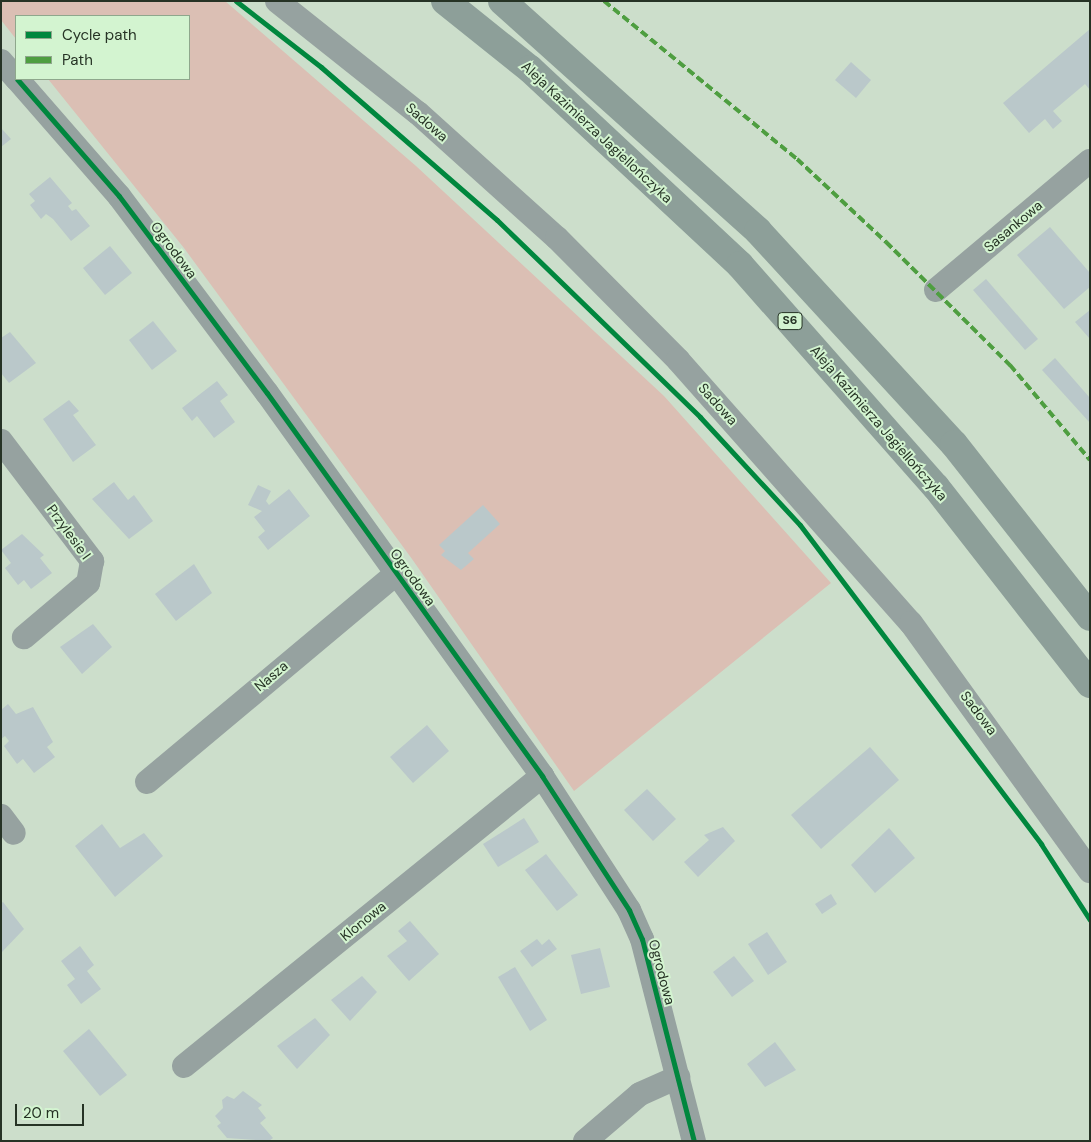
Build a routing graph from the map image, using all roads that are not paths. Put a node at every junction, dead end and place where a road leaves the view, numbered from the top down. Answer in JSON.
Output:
{"nodes":[{"id":1,"x":277,"y":1,"type":"edge"},
{"id":2,"x":445,"y":1,"type":"edge"},
{"id":3,"x":502,"y":1,"type":"edge"},
{"id":4,"x":1,"y":61,"type":"edge"},
{"id":5,"x":15,"y":78,"type":"edge"},
{"id":6,"x":17,"y":80,"type":"edge"},
{"id":7,"x":1090,"y":161,"type":"edge"},
{"id":8,"x":936,"y":290,"type":"dead end"},
{"id":9,"x":1,"y":441,"type":"edge"},
{"id":10,"x":397,"y":573,"type":"junction"},
{"id":11,"x":1090,"y":617,"type":"edge"},
{"id":12,"x":24,"y":637,"type":"dead end"},
{"id":13,"x":1090,"y":684,"type":"edge"},
{"id":14,"x":542,"y":776,"type":"junction"},
{"id":15,"x":146,"y":782,"type":"dead end"},
{"id":16,"x":1090,"y":871,"type":"edge"},
{"id":17,"x":184,"y":1066,"type":"dead end"},
{"id":18,"x":678,"y":1077,"type":"junction"},
{"id":19,"x":585,"y":1141,"type":"edge"},
{"id":20,"x":694,"y":1141,"type":"edge"}],
"edges":[{"from":1,"to":16,"type":"street","name":"Sadowa"},
{"from":2,"to":13,"type":"highway","name":"Aleja Kazimierza Jagiellończyka","number":"S6"},
{"from":3,"to":11,"type":"highway"},
{"from":4,"to":5,"type":"street","name":"Ogrodowa"},
{"from":6,"to":10,"type":"street","name":"Ogrodowa"},
{"from":7,"to":8,"type":"street","name":"Sasankowa"},
{"from":9,"to":12,"type":"street","name":"Przylesie I"},
{"from":10,"to":14,"type":"street","name":"Ogrodowa"},
{"from":10,"to":15,"type":"street","name":"Nasza"},
{"from":14,"to":17,"type":"street","name":"Klonowa"},
{"from":14,"to":18,"type":"street","name":"Ogrodowa"},
{"from":18,"to":19,"type":"street"},
{"from":18,"to":20,"type":"street","name":"Ogrodowa"}]}
